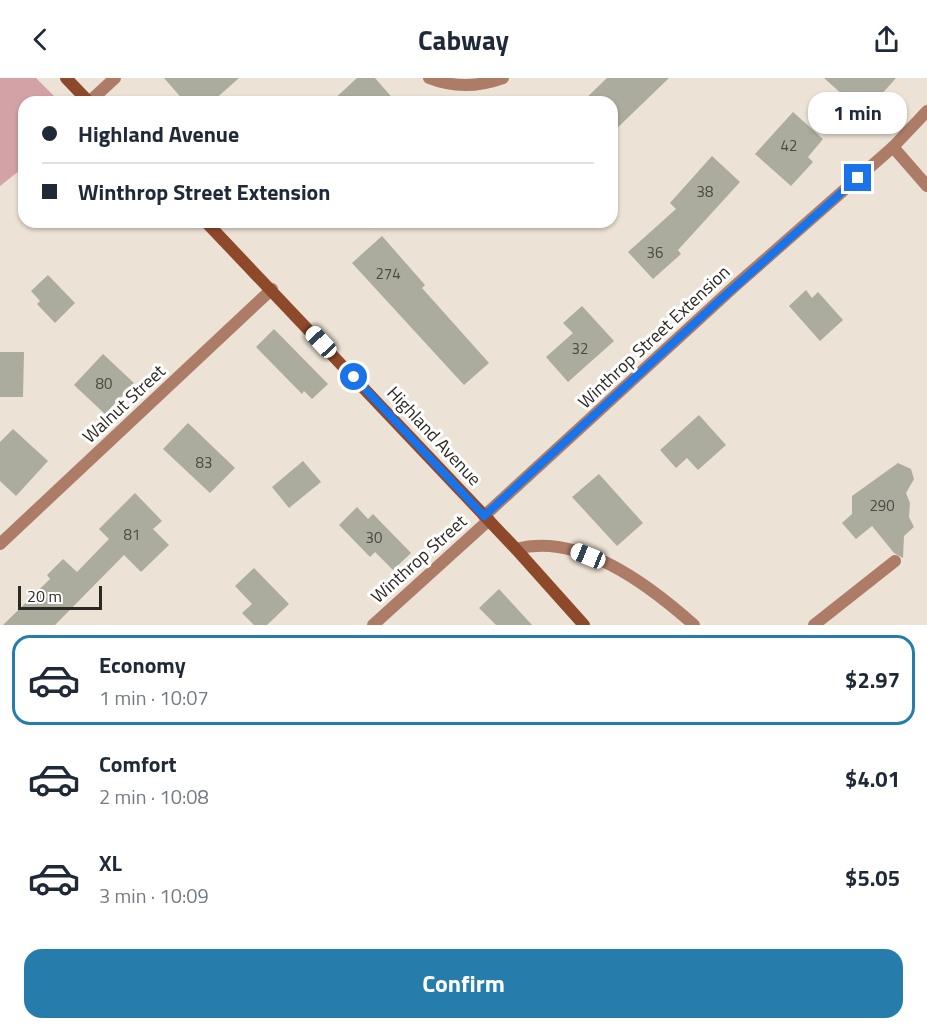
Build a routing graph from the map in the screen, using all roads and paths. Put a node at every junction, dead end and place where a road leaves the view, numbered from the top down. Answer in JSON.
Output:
{"nodes":[{"id":1,"x":66,"y":78,"type":"edge"},
{"id":2,"x":115,"y":78,"type":"edge"},
{"id":3,"x":429,"y":78,"type":"edge"},
{"id":4,"x":503,"y":78,"type":"edge"},
{"id":5,"x":83,"y":96,"type":"edge"},
{"id":6,"x":96,"y":96,"type":"edge"},
{"id":7,"x":927,"y":111,"type":"edge"},
{"id":8,"x":893,"y":147,"type":"junction"},
{"id":9,"x":927,"y":186,"type":"edge"},
{"id":10,"x":212,"y":228,"type":"edge"},
{"id":11,"x":272,"y":290,"type":"junction"},
{"id":12,"x":486,"y":518,"type":"junction"},
{"id":13,"x":0,"y":544,"type":"edge"},
{"id":14,"x":516,"y":549,"type":"junction"},
{"id":15,"x":895,"y":561,"type":"dead end"},
{"id":16,"x":373,"y":625,"type":"edge"},
{"id":17,"x":584,"y":625,"type":"edge"},
{"id":18,"x":694,"y":625,"type":"edge"},
{"id":19,"x":814,"y":625,"type":"edge"}],
"edges":[{"from":1,"to":5,"type":"main road"},
{"from":2,"to":6,"type":"street"},
{"from":3,"to":4,"type":"street"},
{"from":7,"to":8,"type":"street","name":"Winthrop Street Extension"},
{"from":8,"to":9,"type":"street"},
{"from":8,"to":12,"type":"street","name":"Winthrop Street Extension"},
{"from":10,"to":11,"type":"main road","name":"Highland Avenue"},
{"from":11,"to":12,"type":"main road","name":"Highland Avenue"},
{"from":11,"to":13,"type":"street","name":"Walnut Street"},
{"from":12,"to":14,"type":"main road","name":"Highland Avenue"},
{"from":12,"to":16,"type":"street","name":"Winthrop Street"},
{"from":14,"to":17,"type":"main road","name":"Highland Avenue"},
{"from":14,"to":18,"type":"street"},
{"from":15,"to":19,"type":"street"}]}
